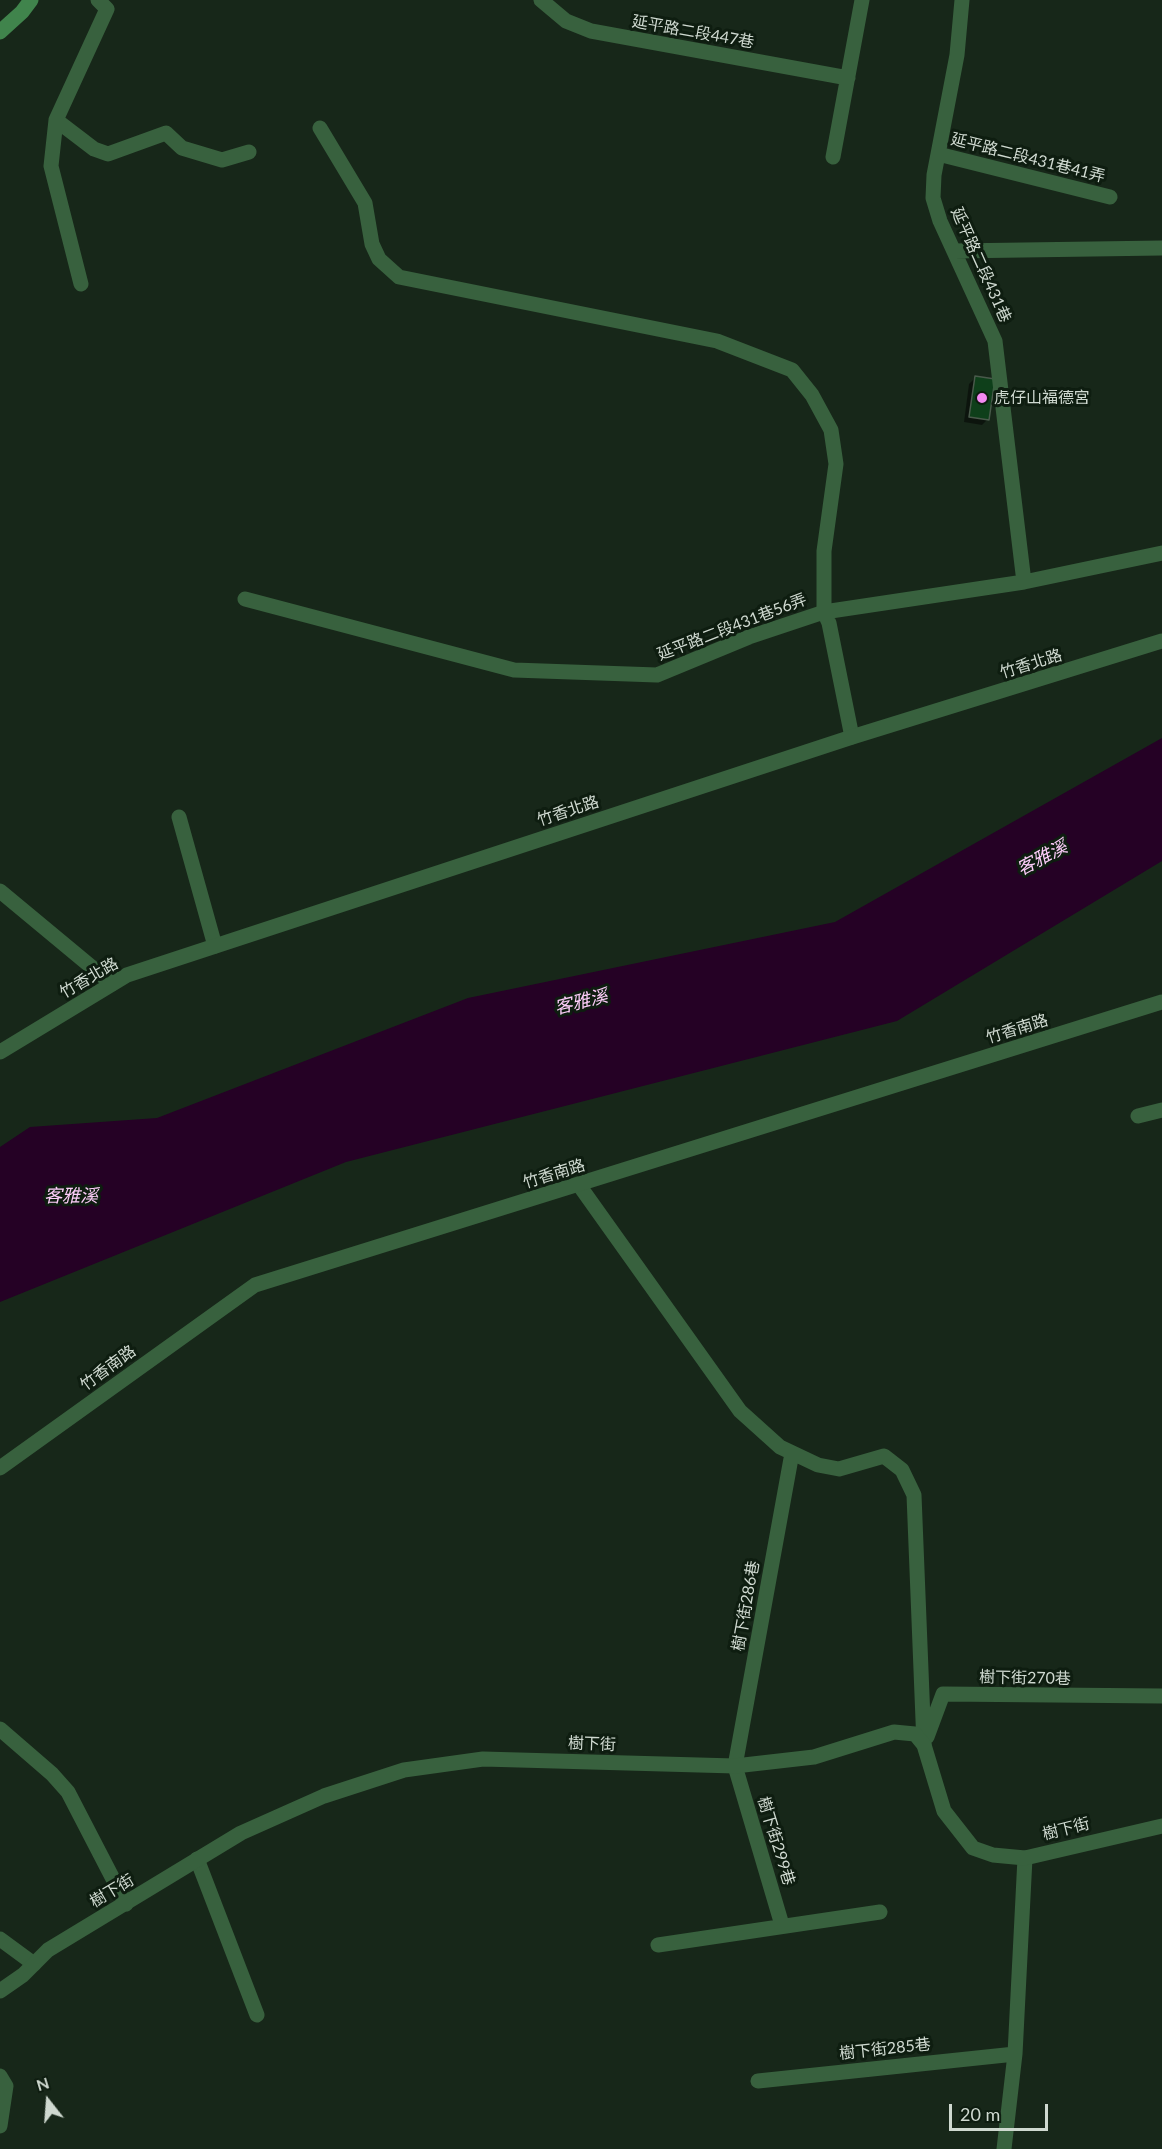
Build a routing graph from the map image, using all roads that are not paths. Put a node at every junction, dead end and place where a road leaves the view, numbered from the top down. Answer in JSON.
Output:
{"nodes":[{"id":1,"x":98,"y":0,"type":"edge"},
{"id":2,"x":542,"y":0,"type":"edge"},
{"id":3,"x":862,"y":0,"type":"edge"},
{"id":4,"x":962,"y":0,"type":"edge"},
{"id":5,"x":24,"y":4,"type":"edge"},
{"id":6,"x":0,"y":32,"type":"edge"},
{"id":7,"x":848,"y":78,"type":"junction"},
{"id":8,"x":56,"y":120,"type":"junction"},
{"id":9,"x":320,"y":128,"type":"dead end"},
{"id":10,"x":249,"y":152,"type":"dead end"},
{"id":11,"x":938,"y":154,"type":"junction"},
{"id":12,"x":833,"y":157,"type":"dead end"},
{"id":13,"x":1110,"y":197,"type":"dead end"},
{"id":14,"x":1162,"y":248,"type":"edge"},
{"id":15,"x":954,"y":251,"type":"junction"},
{"id":16,"x":81,"y":284,"type":"dead end"},
{"id":17,"x":1162,"y":553,"type":"edge"},
{"id":18,"x":1024,"y":582,"type":"junction"},
{"id":19,"x":245,"y":599,"type":"dead end"},
{"id":20,"x":824,"y":612,"type":"junction"},
{"id":21,"x":1162,"y":640,"type":"edge"},
{"id":22,"x":852,"y":737,"type":"junction"},
{"id":23,"x":179,"y":817,"type":"dead end"},
{"id":24,"x":0,"y":891,"type":"edge"},
{"id":25,"x":215,"y":946,"type":"junction"},
{"id":26,"x":112,"y":984,"type":"junction"},
{"id":27,"x":1162,"y":1002,"type":"edge"},
{"id":28,"x":0,"y":1052,"type":"edge"},
{"id":29,"x":1162,"y":1110,"type":"edge"},
{"id":30,"x":1138,"y":1116,"type":"dead end"},
{"id":31,"x":579,"y":1185,"type":"junction"},
{"id":32,"x":792,"y":1453,"type":"junction"},
{"id":33,"x":0,"y":1468,"type":"edge"},
{"id":34,"x":1162,"y":1696,"type":"edge"},
{"id":35,"x":0,"y":1728,"type":"edge"},
{"id":36,"x":924,"y":1745,"type":"junction"},
{"id":37,"x":735,"y":1766,"type":"junction"},
{"id":38,"x":1162,"y":1826,"type":"edge"},
{"id":39,"x":1025,"y":1858,"type":"junction"},
{"id":40,"x":197,"y":1859,"type":"junction"},
{"id":41,"x":126,"y":1904,"type":"junction"},
{"id":42,"x":880,"y":1912,"type":"dead end"},
{"id":43,"x":782,"y":1925,"type":"junction"},
{"id":44,"x":0,"y":1939,"type":"edge"},
{"id":45,"x":658,"y":1945,"type":"dead end"},
{"id":46,"x":34,"y":1964,"type":"junction"},
{"id":47,"x":0,"y":1991,"type":"edge"},
{"id":48,"x":257,"y":2014,"type":"dead end"},
{"id":49,"x":1015,"y":2054,"type":"junction"},
{"id":50,"x":0,"y":2076,"type":"edge"},
{"id":51,"x":758,"y":2081,"type":"dead end"},
{"id":52,"x":0,"y":2126,"type":"edge"},
{"id":53,"x":1005,"y":2149,"type":"edge"}],
"edges":[{"from":1,"to":8,"type":"street"},
{"from":2,"to":7,"type":"street","name":"延平路二段447巷"},
{"from":3,"to":7,"type":"street"},
{"from":4,"to":11,"type":"street","name":"延平路二段431巷"},
{"from":5,"to":6,"type":"street"},
{"from":7,"to":12,"type":"street"},
{"from":8,"to":10,"type":"street"},
{"from":8,"to":16,"type":"street"},
{"from":9,"to":20,"type":"street"},
{"from":11,"to":13,"type":"street","name":"延平路二段431巷41弄"},
{"from":11,"to":15,"type":"street","name":"延平路二段431巷"},
{"from":14,"to":15,"type":"street"},
{"from":15,"to":18,"type":"street","name":"延平路二段431巷"},
{"from":17,"to":18,"type":"street","name":"延平路二段431巷56弄"},
{"from":18,"to":20,"type":"street","name":"延平路二段431巷56弄"},
{"from":19,"to":20,"type":"street","name":"延平路二段431巷56弄"},
{"from":20,"to":22,"type":"street"},
{"from":21,"to":22,"type":"street","name":"竹香北路"},
{"from":22,"to":25,"type":"street","name":"竹香北路"},
{"from":23,"to":25,"type":"street"},
{"from":24,"to":26,"type":"street"},
{"from":25,"to":26,"type":"street","name":"竹香北路"},
{"from":26,"to":28,"type":"street","name":"竹香北路"},
{"from":27,"to":31,"type":"street","name":"竹香南路"},
{"from":29,"to":30,"type":"street"},
{"from":31,"to":32,"type":"street"},
{"from":31,"to":33,"type":"street","name":"竹香南路"},
{"from":32,"to":36,"type":"street"},
{"from":32,"to":37,"type":"street","name":"樹下街286巷"},
{"from":34,"to":36,"type":"street","name":"樹下街270巷"},
{"from":35,"to":41,"type":"street"},
{"from":36,"to":37,"type":"street","name":"樹下街"},
{"from":36,"to":39,"type":"street","name":"樹下街"},
{"from":37,"to":40,"type":"street","name":"樹下街"},
{"from":37,"to":43,"type":"street","name":"樹下街299巷"},
{"from":38,"to":39,"type":"street","name":"樹下街"},
{"from":39,"to":49,"type":"street"},
{"from":40,"to":41,"type":"street","name":"樹下街"},
{"from":40,"to":48,"type":"street"},
{"from":41,"to":46,"type":"street","name":"樹下街"},
{"from":42,"to":43,"type":"street"},
{"from":43,"to":45,"type":"street"},
{"from":44,"to":46,"type":"street"},
{"from":46,"to":47,"type":"street","name":"樹下街"},
{"from":49,"to":51,"type":"street","name":"樹下街285巷"},
{"from":49,"to":53,"type":"street"},
{"from":50,"to":52,"type":"street"}]}
